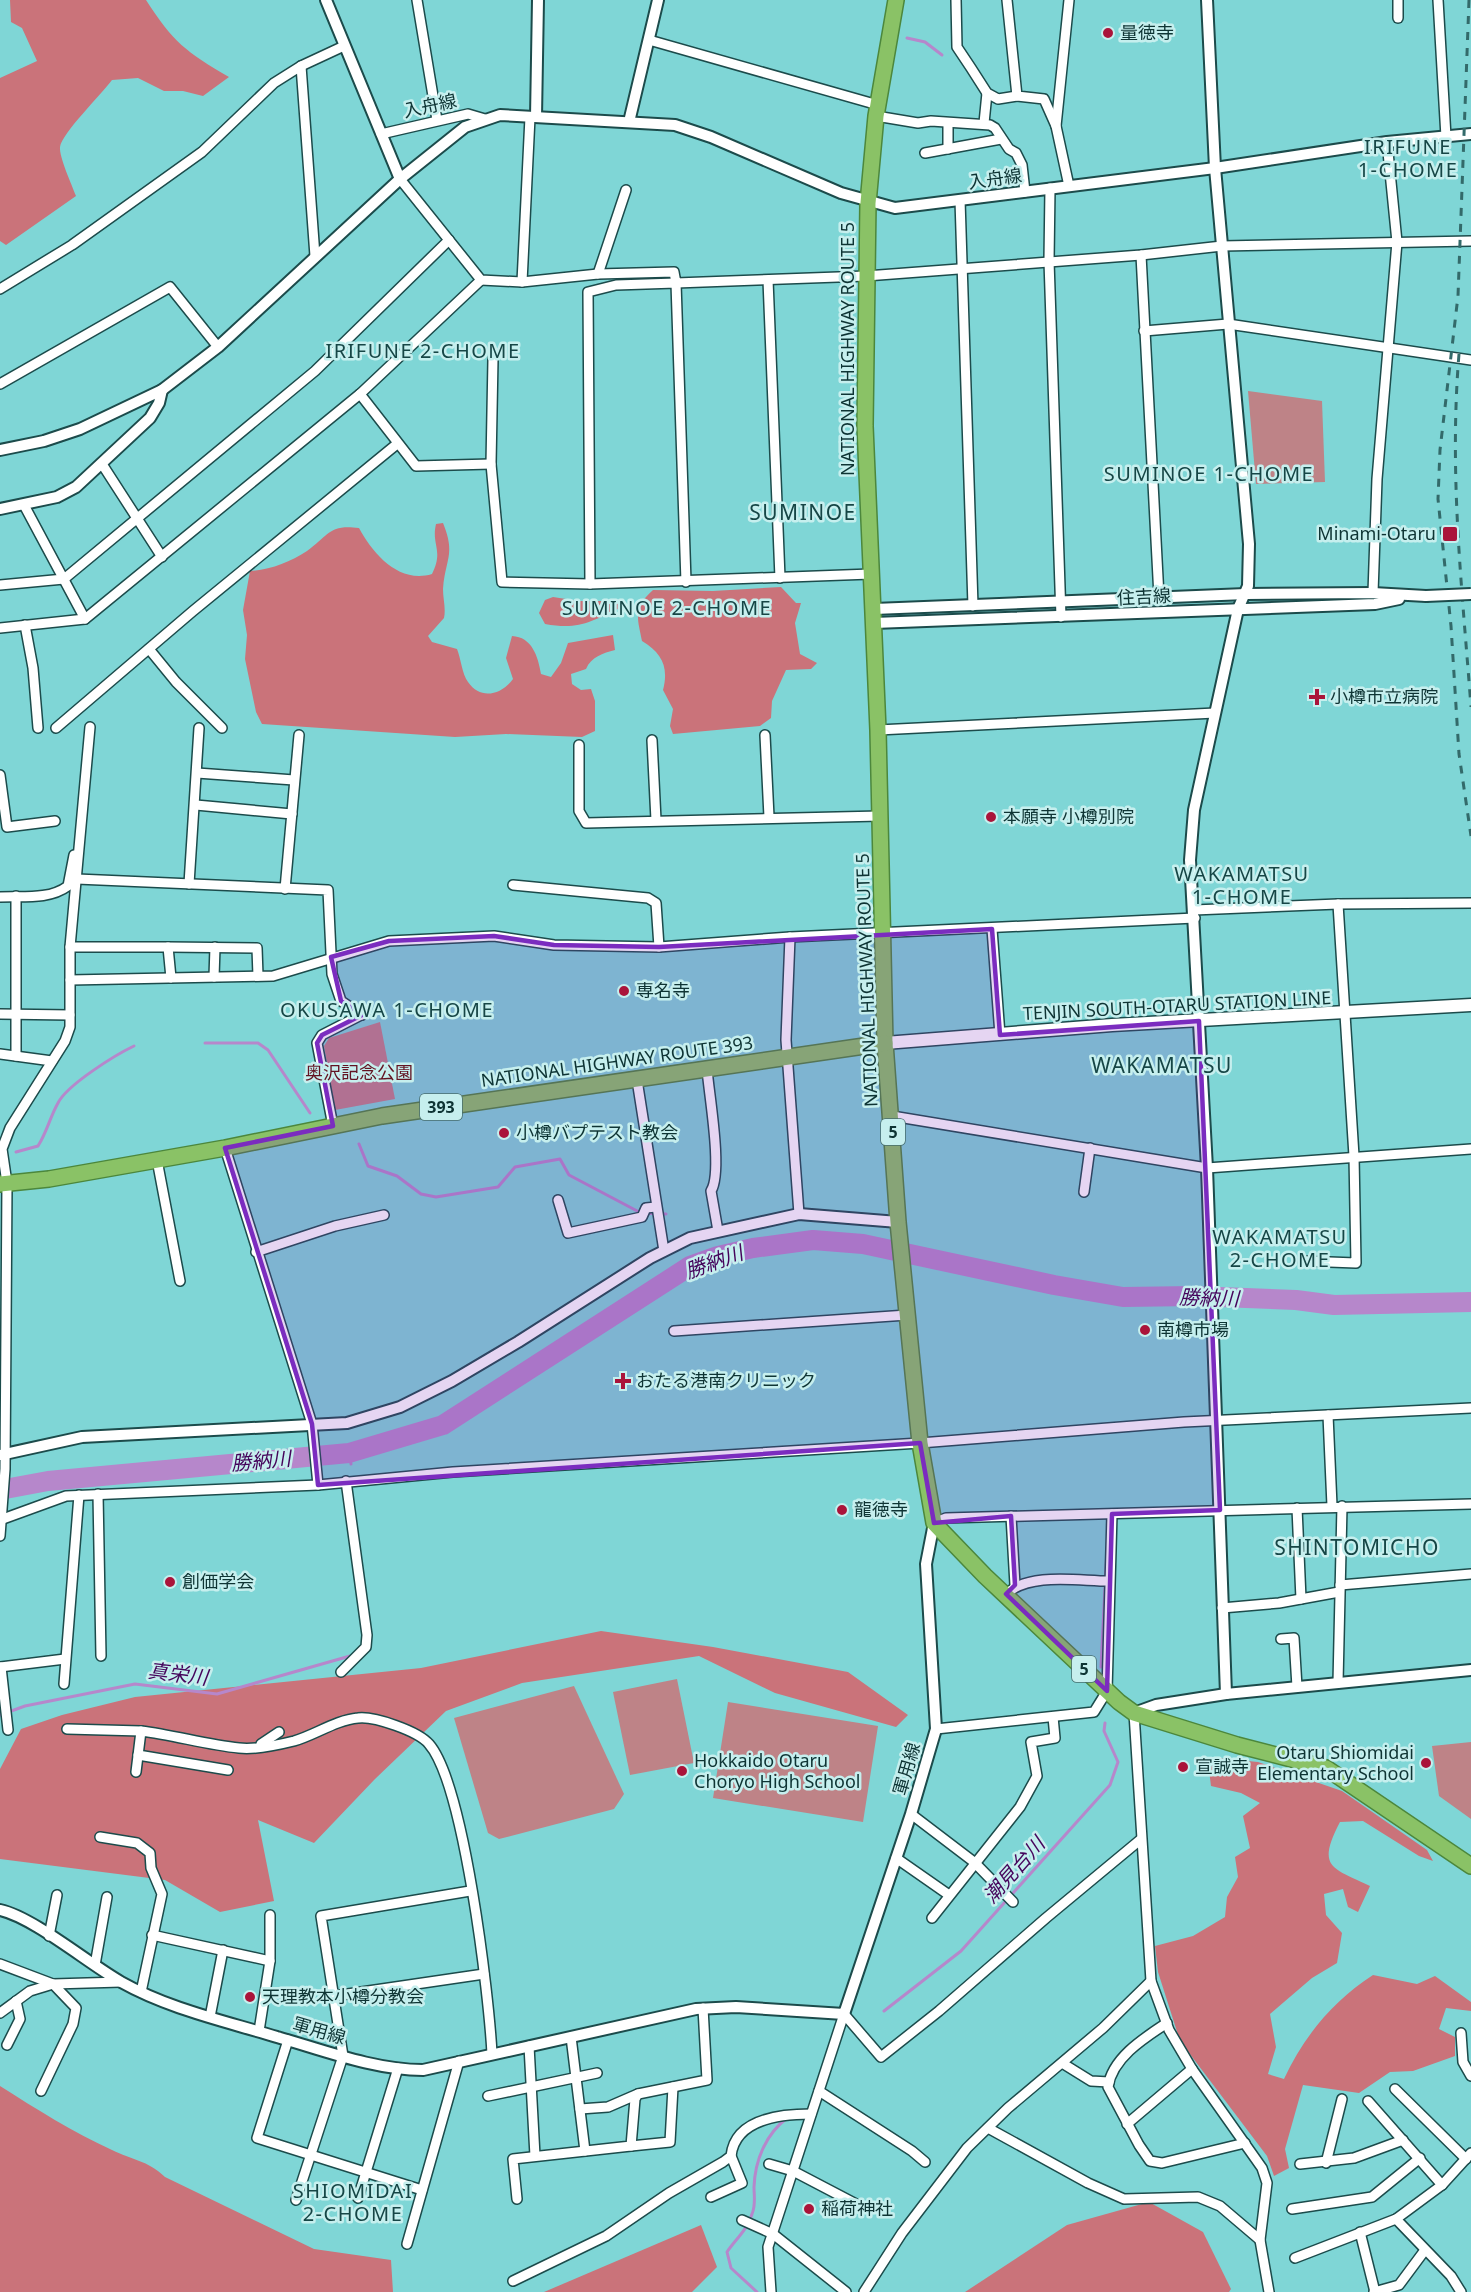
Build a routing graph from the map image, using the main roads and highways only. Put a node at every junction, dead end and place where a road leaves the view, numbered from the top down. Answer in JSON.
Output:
{"nodes":[{"id":1,"x":896,"y":0,"type":"edge"},
{"id":2,"x":1471,"y":1005,"type":"edge"},
{"id":3,"x":885,"y":1043,"type":"junction"},
{"id":4,"x":4,"y":1184,"type":"edge"},
{"id":5,"x":1471,"y":1866,"type":"edge"}],
"edges":[{"from":1,"to":3,"type":"highway","name":"NATIONAL HIGHWAY ROUTE 5","number":"5"},
{"from":2,"to":3,"type":"main road","name":"TENJIN SOUTH-OTARU STATION LINE"},
{"from":3,"to":4,"type":"highway","name":"NATIONAL HIGHWAY ROUTE 393","number":"393"},
{"from":3,"to":5,"type":"highway","name":"NATIONAL HIGHWAY ROUTE 5","number":"5"}]}
